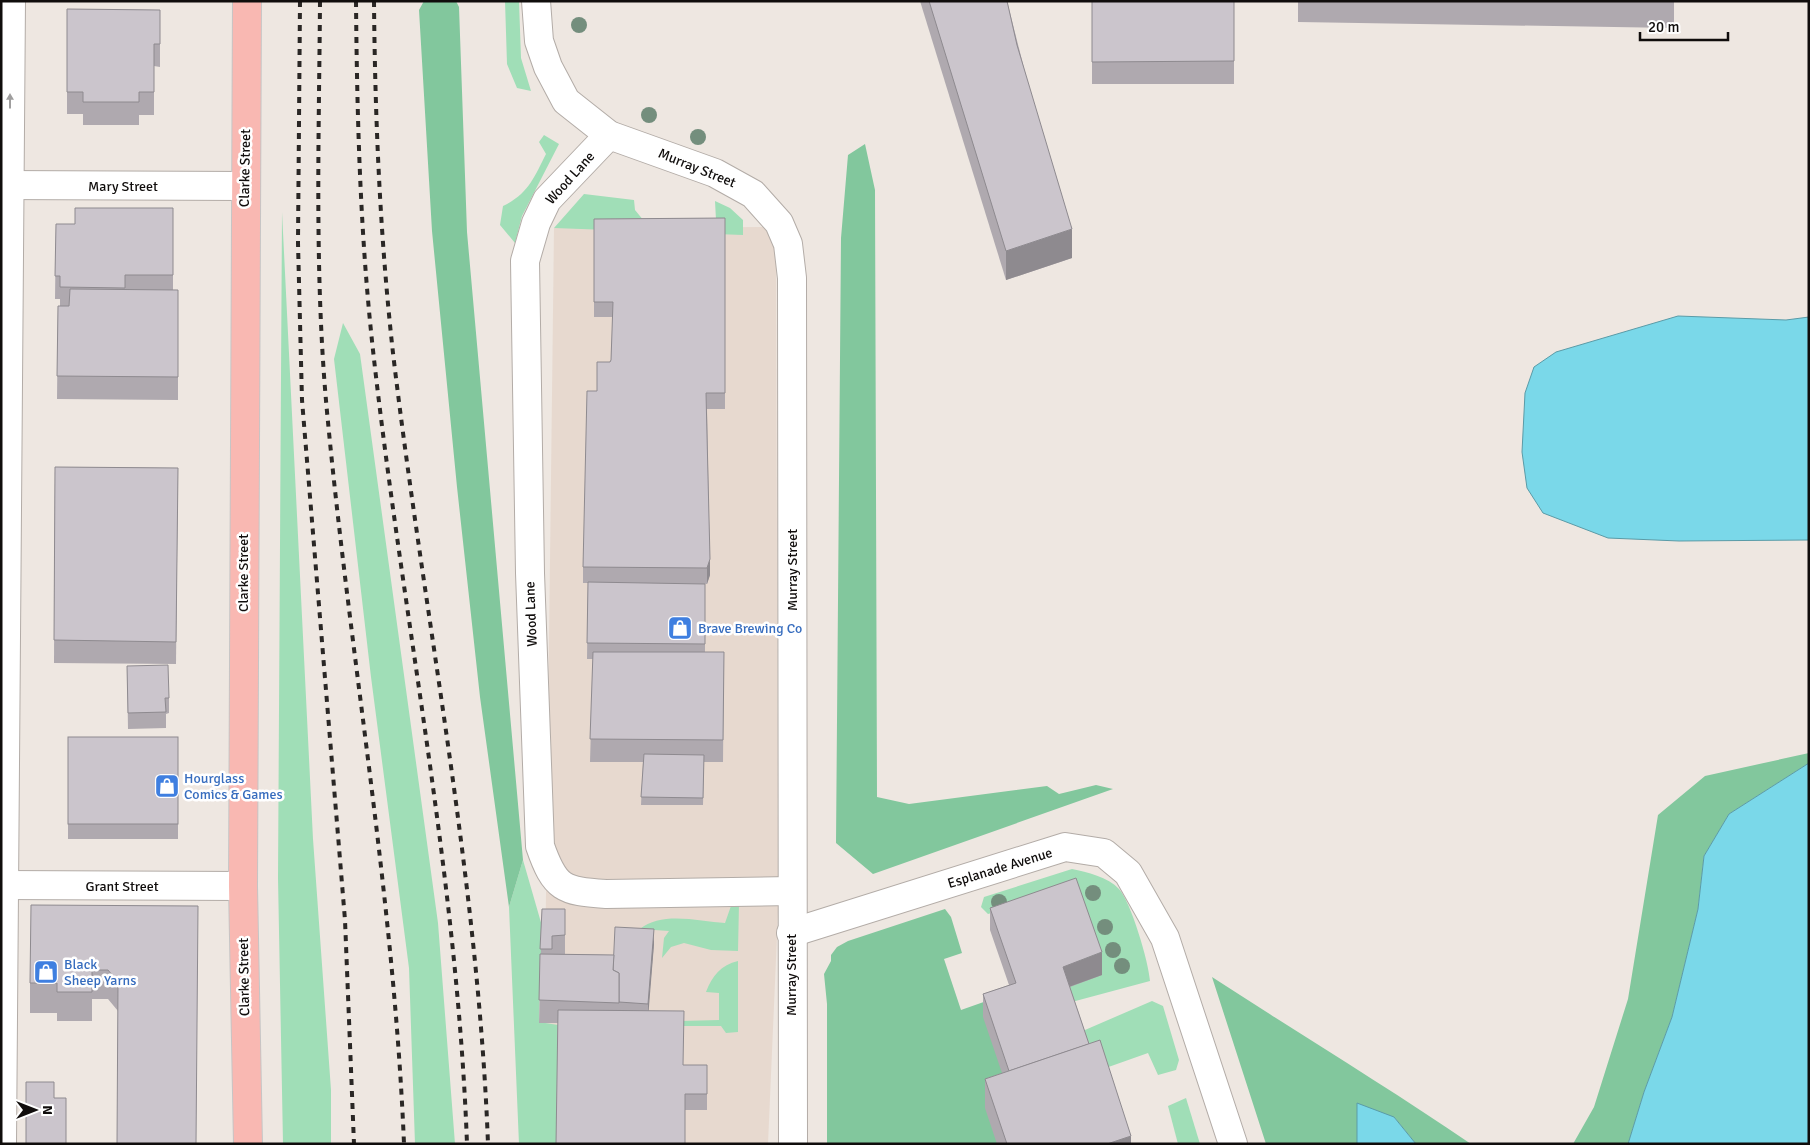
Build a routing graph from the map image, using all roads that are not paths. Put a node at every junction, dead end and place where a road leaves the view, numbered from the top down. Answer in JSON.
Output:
{"nodes":[{"id":1,"x":11,"y":1,"type":"edge"},
{"id":2,"x":247,"y":1,"type":"edge"},
{"id":3,"x":536,"y":1,"type":"edge"},
{"id":4,"x":609,"y":135,"type":"junction"},
{"id":5,"x":5,"y":185,"type":"edge"},
{"id":6,"x":244,"y":186,"type":"junction"},
{"id":7,"x":3,"y":885,"type":"edge"},
{"id":8,"x":242,"y":886,"type":"junction"},
{"id":9,"x":791,"y":891,"type":"junction"},
{"id":10,"x":791,"y":933,"type":"junction"},
{"id":11,"x":2,"y":1144,"type":"edge"},
{"id":12,"x":248,"y":1144,"type":"edge"},
{"id":13,"x":793,"y":1144,"type":"edge"},
{"id":14,"x":1233,"y":1144,"type":"edge"}],
"edges":[{"from":5,"to":1,"type":"street","one_way":true},
{"from":2,"to":6,"type":"main road","name":"Clarke Street"},
{"from":3,"to":4,"type":"street","name":"Murray Street"},
{"from":4,"to":9,"type":"street","name":"Murray Street"},
{"from":4,"to":9,"type":"street","name":"Wood Lane"},
{"from":5,"to":6,"type":"street","name":"Mary Street"},
{"from":5,"to":7,"type":"street"},
{"from":6,"to":8,"type":"main road","name":"Clarke Street"},
{"from":7,"to":8,"type":"street","name":"Grant Street"},
{"from":7,"to":11,"type":"street"},
{"from":8,"to":12,"type":"main road","name":"Clarke Street"},
{"from":9,"to":10,"type":"street","name":"Murray Street"},
{"from":10,"to":13,"type":"street","name":"Murray Street"},
{"from":10,"to":14,"type":"street","name":"Esplanade Avenue"}]}
